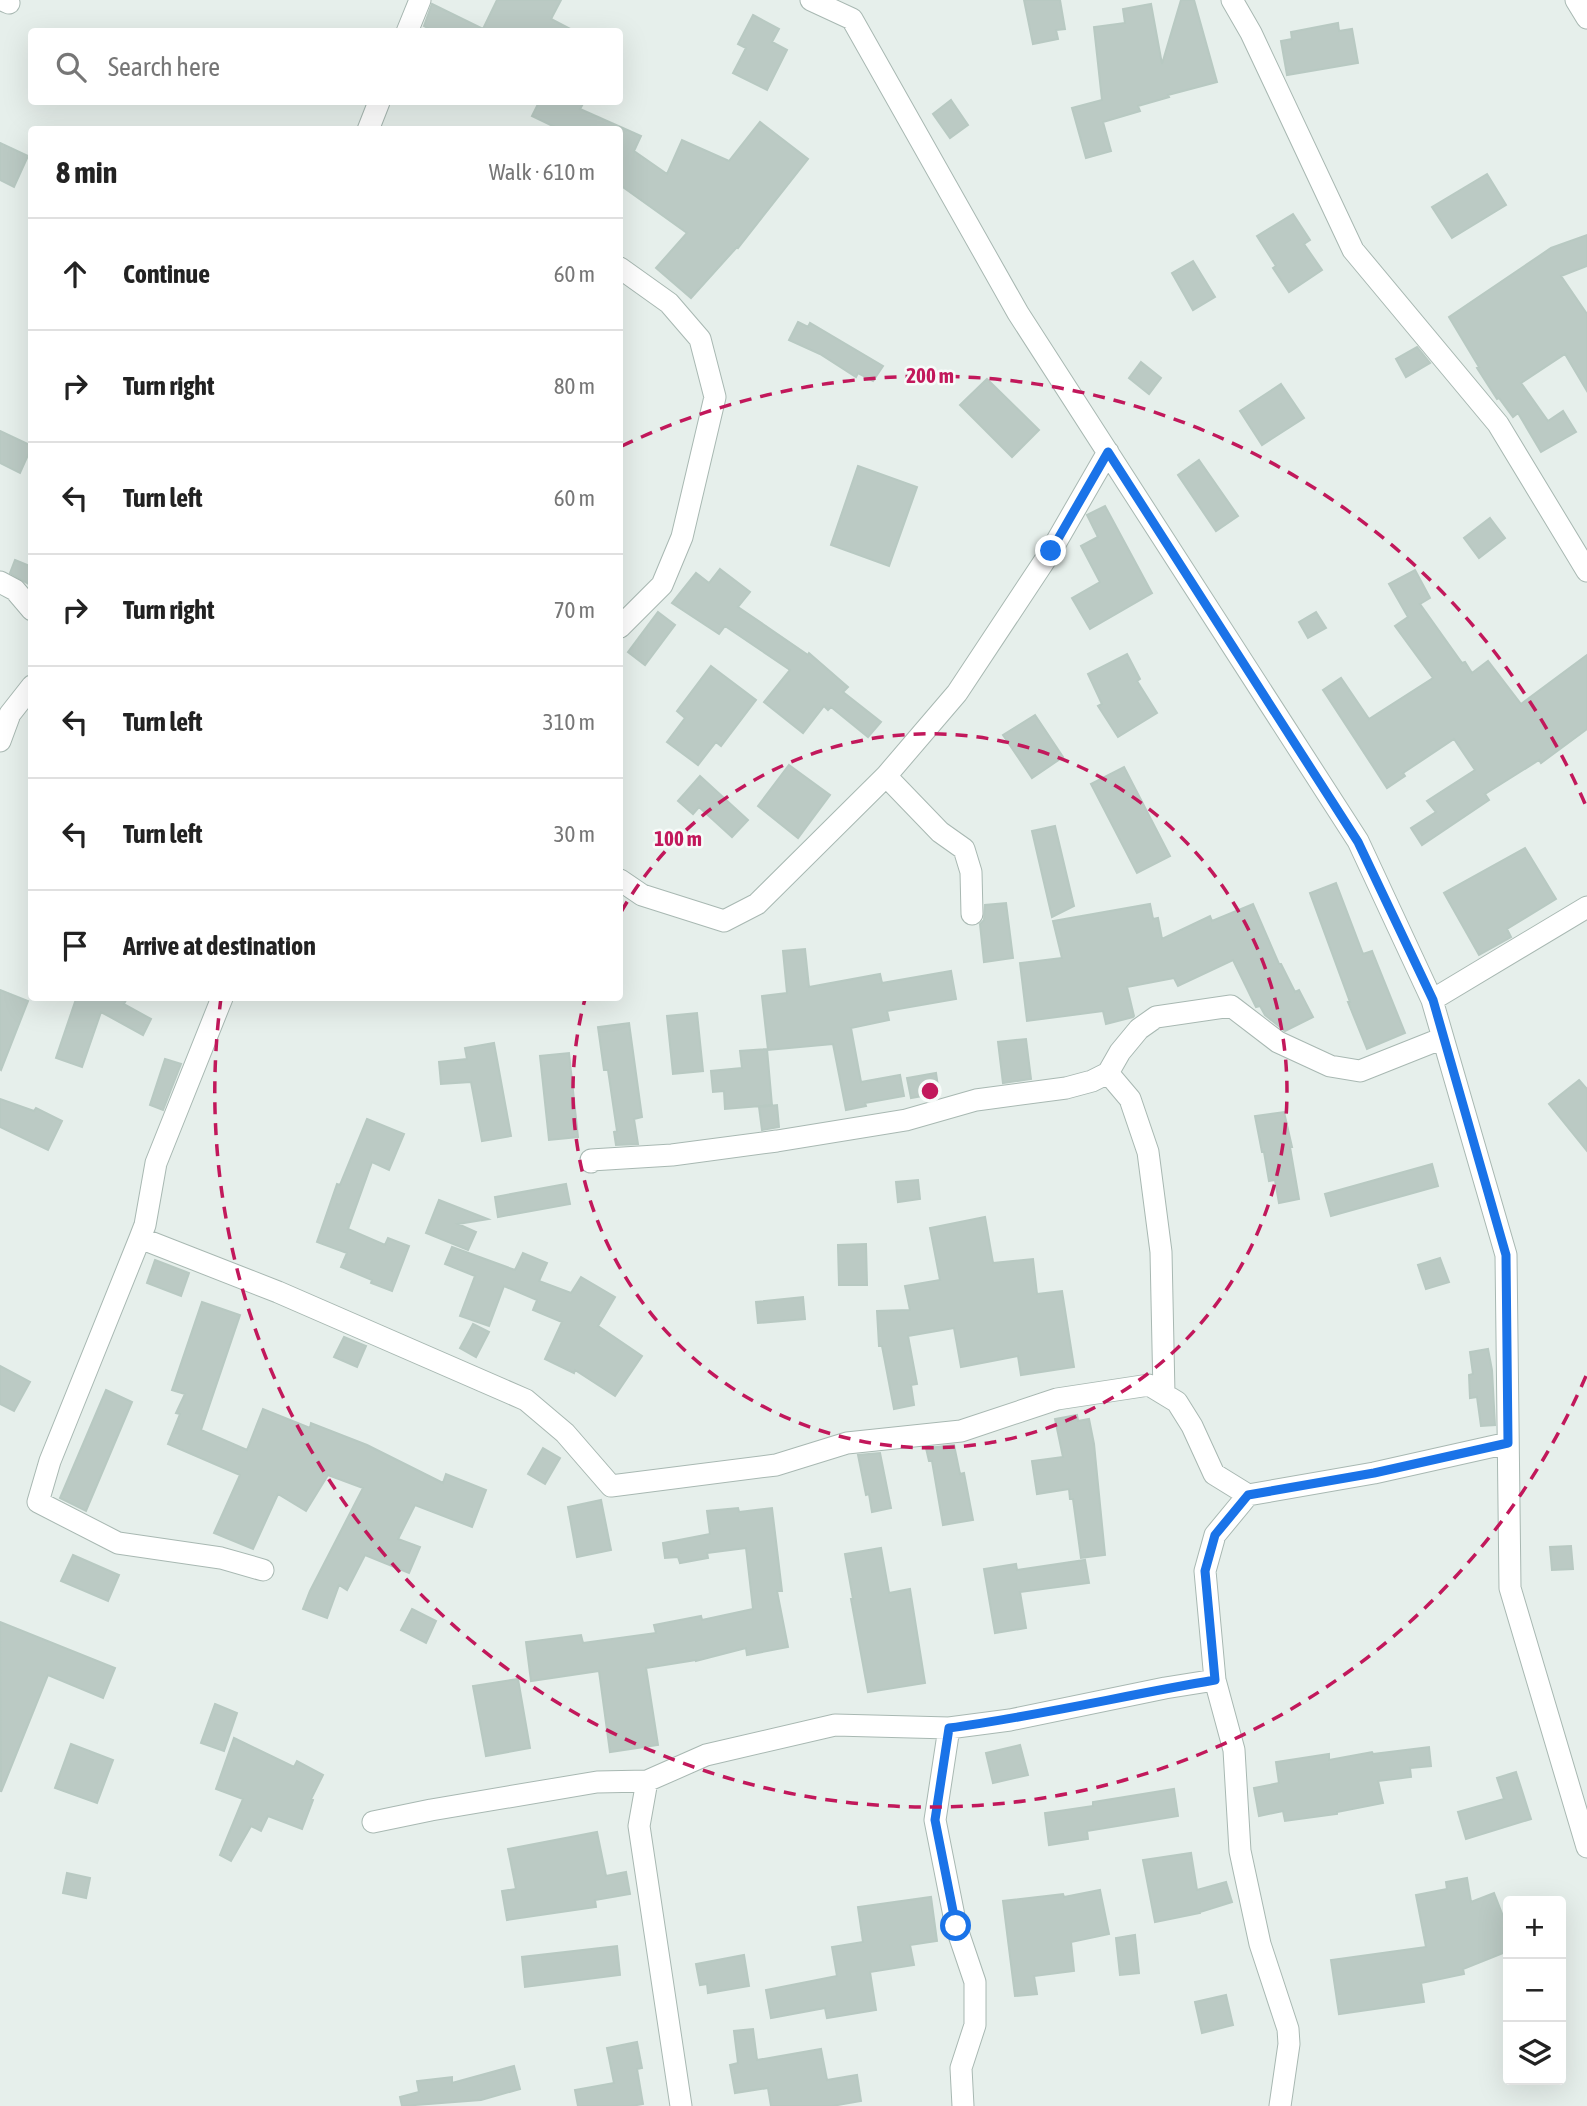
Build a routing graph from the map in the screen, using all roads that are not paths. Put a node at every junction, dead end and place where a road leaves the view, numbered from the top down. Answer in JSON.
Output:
{"nodes":[{"id":1,"x":420,"y":0,"type":"edge"},
{"id":2,"x":811,"y":0,"type":"edge"},
{"id":3,"x":1231,"y":0,"type":"edge"},
{"id":4,"x":1576,"y":0,"type":"edge"},
{"id":5,"x":854,"y":9,"type":"edge"},
{"id":6,"x":1587,"y":19,"type":"edge"},
{"id":7,"x":409,"y":28,"type":"edge"},
{"id":8,"x":378,"y":105,"type":"edge"},
{"id":9,"x":370,"y":126,"type":"edge"},
{"id":10,"x":623,"y":270,"type":"edge"},
{"id":11,"x":1108,"y":452,"type":"junction"},
{"id":12,"x":1587,"y":571,"type":"edge"},
{"id":13,"x":0,"y":582,"type":"edge"},
{"id":14,"x":28,"y":605,"type":"edge"},
{"id":15,"x":623,"y":624,"type":"edge"},
{"id":16,"x":28,"y":691,"type":"edge"},
{"id":17,"x":0,"y":741,"type":"edge"},
{"id":18,"x":886,"y":776,"type":"junction"},
{"id":19,"x":623,"y":882,"type":"edge"},
{"id":20,"x":1587,"y":907,"type":"edge"},
{"id":21,"x":972,"y":914,"type":"dead end"},
{"id":22,"x":1433,"y":1000,"type":"junction"},
{"id":23,"x":221,"y":1001,"type":"edge"},
{"id":24,"x":1443,"y":1038,"type":"junction"},
{"id":25,"x":1108,"y":1073,"type":"junction"},
{"id":26,"x":592,"y":1162,"type":"dead end"},
{"id":27,"x":140,"y":1238,"type":"junction"},
{"id":28,"x":1164,"y":1394,"type":"junction"},
{"id":29,"x":1508,"y":1443,"type":"junction"},
{"id":30,"x":1248,"y":1495,"type":"junction"},
{"id":31,"x":264,"y":1570,"type":"dead end"},
{"id":32,"x":1215,"y":1680,"type":"junction"},
{"id":33,"x":949,"y":1728,"type":"junction"},
{"id":34,"x":647,"y":1781,"type":"junction"},
{"id":35,"x":373,"y":1822,"type":"dead end"},
{"id":36,"x":1587,"y":1847,"type":"edge"},
{"id":37,"x":681,"y":2106,"type":"edge"},
{"id":38,"x":963,"y":2106,"type":"edge"},
{"id":39,"x":1280,"y":2106,"type":"edge"}],
"edges":[{"from":1,"to":7,"type":"street"},
{"from":2,"to":5,"type":"street"},
{"from":3,"to":12,"type":"street"},
{"from":4,"to":6,"type":"street"},
{"from":5,"to":11,"type":"street"},
{"from":8,"to":9,"type":"street"},
{"from":10,"to":15,"type":"street"},
{"from":11,"to":18,"type":"street"},
{"from":11,"to":22,"type":"street"},
{"from":13,"to":14,"type":"street"},
{"from":16,"to":17,"type":"street"},
{"from":18,"to":19,"type":"street"},
{"from":18,"to":21,"type":"street"},
{"from":20,"to":22,"type":"street"},
{"from":22,"to":24,"type":"street"},
{"from":23,"to":27,"type":"street"},
{"from":24,"to":25,"type":"street"},
{"from":24,"to":29,"type":"street"},
{"from":25,"to":26,"type":"street"},
{"from":25,"to":28,"type":"street"},
{"from":27,"to":28,"type":"street"},
{"from":27,"to":31,"type":"street"},
{"from":28,"to":30,"type":"street"},
{"from":29,"to":30,"type":"street"},
{"from":29,"to":36,"type":"street"},
{"from":30,"to":32,"type":"street"},
{"from":32,"to":33,"type":"street"},
{"from":32,"to":39,"type":"street"},
{"from":33,"to":34,"type":"street"},
{"from":33,"to":38,"type":"street"},
{"from":34,"to":35,"type":"street"},
{"from":34,"to":37,"type":"street"}]}
